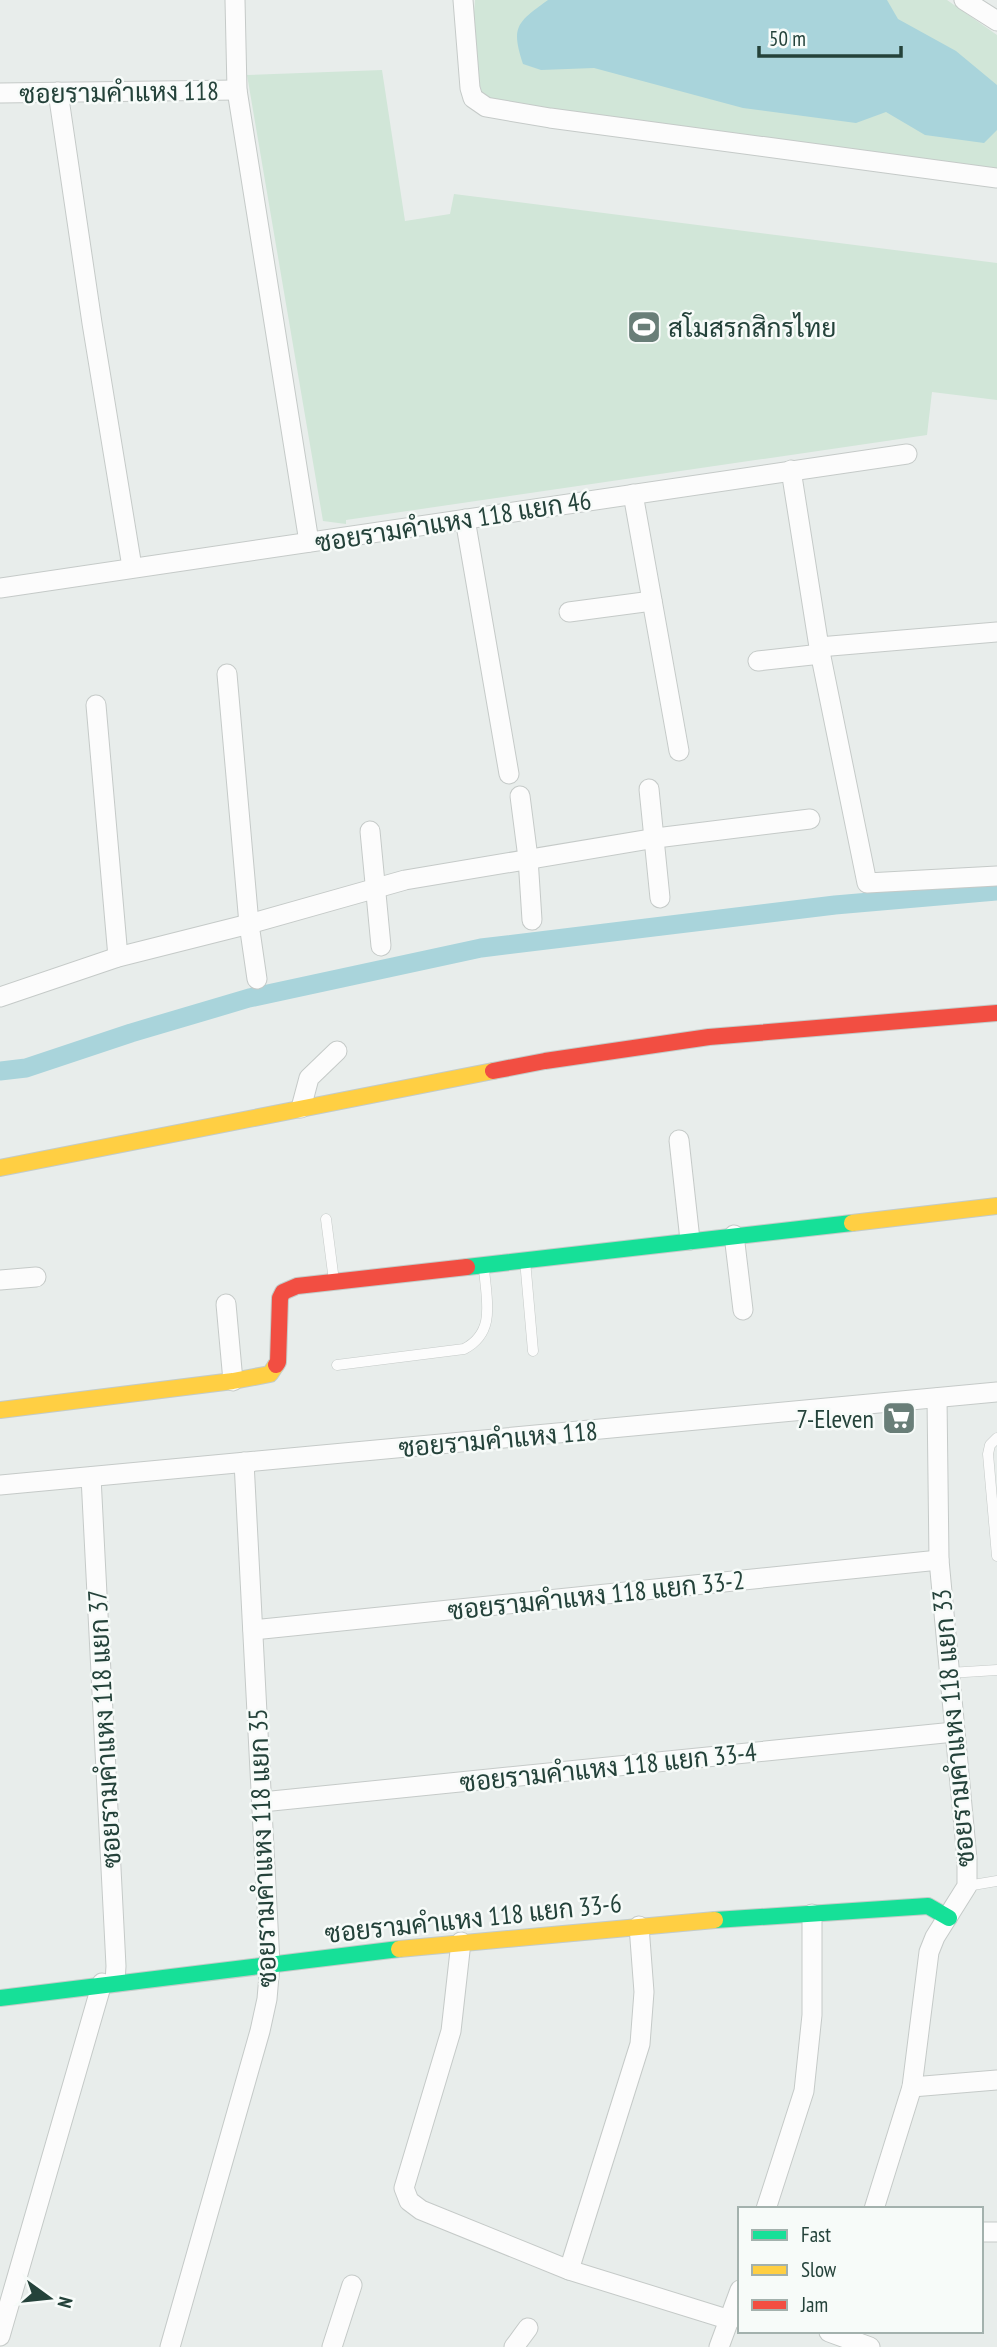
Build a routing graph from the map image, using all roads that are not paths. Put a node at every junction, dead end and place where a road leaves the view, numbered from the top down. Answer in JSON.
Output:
{"nodes":[{"id":1,"x":236,"y":0,"type":"edge"},
{"id":2,"x":463,"y":0,"type":"edge"},
{"id":3,"x":964,"y":0,"type":"edge"},
{"id":4,"x":997,"y":21,"type":"edge"},
{"id":5,"x":237,"y":90,"type":"junction"},
{"id":6,"x":58,"y":92,"type":"junction"},
{"id":7,"x":0,"y":93,"type":"edge"},
{"id":8,"x":997,"y":178,"type":"edge"},
{"id":9,"x":907,"y":454,"type":"dead end"},
{"id":10,"x":791,"y":470,"type":"junction"},
{"id":11,"x":632,"y":494,"type":"junction"},
{"id":12,"x":465,"y":519,"type":"junction"},
{"id":13,"x":309,"y":542,"type":"junction"},
{"id":14,"x":132,"y":568,"type":"junction"},
{"id":15,"x":0,"y":588,"type":"edge"},
{"id":16,"x":652,"y":601,"type":"junction"},
{"id":17,"x":569,"y":612,"type":"dead end"},
{"id":18,"x":997,"y":632,"type":"edge"},
{"id":19,"x":820,"y":650,"type":"junction"},
{"id":20,"x":758,"y":661,"type":"dead end"},
{"id":21,"x":227,"y":674,"type":"dead end"},
{"id":22,"x":96,"y":705,"type":"dead end"},
{"id":23,"x":679,"y":751,"type":"dead end"},
{"id":24,"x":509,"y":774,"type":"dead end"},
{"id":25,"x":649,"y":789,"type":"dead end"},
{"id":26,"x":520,"y":796,"type":"dead end"},
{"id":27,"x":810,"y":819,"type":"dead end"},
{"id":28,"x":370,"y":831,"type":"dead end"},
{"id":29,"x":656,"y":838,"type":"junction"},
{"id":30,"x":528,"y":859,"type":"junction"},
{"id":31,"x":997,"y":876,"type":"edge"},
{"id":32,"x":374,"y":888,"type":"junction"},
{"id":33,"x":660,"y":898,"type":"dead end"},
{"id":34,"x":532,"y":920,"type":"dead end"},
{"id":35,"x":249,"y":924,"type":"junction"},
{"id":36,"x":381,"y":946,"type":"dead end"},
{"id":37,"x":118,"y":957,"type":"junction"},
{"id":38,"x":257,"y":979,"type":"dead end"},
{"id":39,"x":0,"y":997,"type":"edge"},
{"id":40,"x":997,"y":1013,"type":"edge"},
{"id":41,"x":337,"y":1051,"type":"dead end"},
{"id":42,"x":301,"y":1108,"type":"junction"},
{"id":43,"x":679,"y":1140,"type":"dead end"},
{"id":44,"x":0,"y":1168,"type":"edge"},
{"id":45,"x":997,"y":1206,"type":"edge"},
{"id":46,"x":326,"y":1219,"type":"dead end"},
{"id":47,"x":734,"y":1235,"type":"junction"},
{"id":48,"x":690,"y":1240,"type":"junction"},
{"id":49,"x":525,"y":1259,"type":"junction"},
{"id":50,"x":484,"y":1264,"type":"junction"},
{"id":51,"x":36,"y":1277,"type":"dead end"},
{"id":52,"x":0,"y":1280,"type":"edge"},
{"id":53,"x":334,"y":1282,"type":"junction"},
{"id":54,"x":226,"y":1304,"type":"dead end"},
{"id":55,"x":743,"y":1310,"type":"dead end"},
{"id":56,"x":533,"y":1351,"type":"dead end"},
{"id":57,"x":337,"y":1365,"type":"dead end"},
{"id":58,"x":233,"y":1381,"type":"junction"},
{"id":59,"x":997,"y":1392,"type":"edge"},
{"id":60,"x":937,"y":1398,"type":"junction"},
{"id":61,"x":0,"y":1410,"type":"edge"},
{"id":62,"x":997,"y":1438,"type":"edge"},
{"id":63,"x":244,"y":1462,"type":"junction"},
{"id":64,"x":91,"y":1477,"type":"junction"},
{"id":65,"x":0,"y":1485,"type":"edge"},
{"id":66,"x":997,"y":1556,"type":"edge"},
{"id":67,"x":939,"y":1560,"type":"junction"},
{"id":68,"x":253,"y":1630,"type":"junction"},
{"id":69,"x":997,"y":1670,"type":"edge"},
{"id":70,"x":948,"y":1673,"type":"junction"},
{"id":71,"x":954,"y":1732,"type":"junction"},
{"id":72,"x":262,"y":1802,"type":"junction"},
{"id":73,"x":997,"y":1881,"type":"edge"},
{"id":74,"x":967,"y":1885,"type":"junction"},
{"id":75,"x":811,"y":1914,"type":"junction"},
{"id":76,"x":949,"y":1918,"type":"junction"},
{"id":77,"x":639,"y":1926,"type":"junction"},
{"id":78,"x":461,"y":1942,"type":"junction"},
{"id":79,"x":270,"y":1964,"type":"junction"},
{"id":80,"x":108,"y":1983,"type":"junction"},
{"id":81,"x":0,"y":1998,"type":"edge"},
{"id":82,"x":997,"y":2080,"type":"edge"},
{"id":83,"x":912,"y":2087,"type":"junction"},
{"id":84,"x":767,"y":2207,"type":"edge"},
{"id":85,"x":877,"y":2207,"type":"edge"},
{"id":86,"x":569,"y":2270,"type":"junction"},
{"id":87,"x":352,"y":2285,"type":"dead end"},
{"id":88,"x":738,"y":2296,"type":"edge"},
{"id":89,"x":730,"y":2320,"type":"junction"},
{"id":90,"x":528,"y":2328,"type":"dead end"},
{"id":91,"x":0,"y":2336,"type":"edge"},
{"id":92,"x":828,"y":2337,"type":"edge"},
{"id":93,"x":170,"y":2347,"type":"edge"},
{"id":94,"x":332,"y":2347,"type":"edge"},
{"id":95,"x":514,"y":2347,"type":"edge"},
{"id":96,"x":719,"y":2347,"type":"edge"},
{"id":97,"x":870,"y":2347,"type":"edge"}],
"edges":[{"from":1,"to":5,"type":"street"},
{"from":2,"to":8,"type":"street"},
{"from":3,"to":4,"type":"street"},
{"from":5,"to":6,"type":"street","name":"ซอยรามคำแหง 118"},
{"from":5,"to":13,"type":"street"},
{"from":6,"to":7,"type":"street","name":"ซอยรามคำแหง 118"},
{"from":6,"to":14,"type":"street"},
{"from":9,"to":10,"type":"street","name":"ซอยรามคำแหง 118 แยก 46"},
{"from":10,"to":11,"type":"street","name":"ซอยรามคำแหง 118 แยก 46"},
{"from":10,"to":19,"type":"street"},
{"from":11,"to":12,"type":"street","name":"ซอยรามคำแหง 118 แยก 46"},
{"from":11,"to":16,"type":"street"},
{"from":12,"to":13,"type":"street","name":"ซอยรามคำแหง 118 แยก 46"},
{"from":12,"to":24,"type":"street"},
{"from":13,"to":14,"type":"street","name":"ซอยรามคำแหง 118 แยก 46"},
{"from":14,"to":15,"type":"street","name":"ซอยรามคำแหง 118 แยก 46"},
{"from":16,"to":17,"type":"street"},
{"from":16,"to":23,"type":"street"},
{"from":18,"to":19,"type":"street"},
{"from":19,"to":20,"type":"street"},
{"from":19,"to":31,"type":"street"},
{"from":21,"to":35,"type":"street"},
{"from":22,"to":37,"type":"street"},
{"from":25,"to":29,"type":"street"},
{"from":26,"to":30,"type":"street"},
{"from":27,"to":29,"type":"street"},
{"from":28,"to":32,"type":"street"},
{"from":29,"to":30,"type":"street"},
{"from":29,"to":33,"type":"street"},
{"from":30,"to":32,"type":"street"},
{"from":30,"to":34,"type":"street"},
{"from":32,"to":35,"type":"street"},
{"from":32,"to":36,"type":"street"},
{"from":35,"to":37,"type":"street"},
{"from":35,"to":38,"type":"street"},
{"from":37,"to":39,"type":"street"},
{"from":40,"to":42,"type":"street"},
{"from":41,"to":42,"type":"street"},
{"from":42,"to":44,"type":"street"},
{"from":43,"to":48,"type":"street"},
{"from":45,"to":47,"type":"street"},
{"from":46,"to":53,"type":"lane"},
{"from":47,"to":48,"type":"street"},
{"from":47,"to":55,"type":"street"},
{"from":48,"to":49,"type":"street"},
{"from":49,"to":50,"type":"street"},
{"from":49,"to":56,"type":"lane"},
{"from":50,"to":53,"type":"street"},
{"from":50,"to":57,"type":"lane"},
{"from":51,"to":52,"type":"street"},
{"from":53,"to":58,"type":"street"},
{"from":54,"to":58,"type":"street"},
{"from":58,"to":61,"type":"street"},
{"from":59,"to":60,"type":"street","name":"ซอยรามคำแหง 118"},
{"from":60,"to":63,"type":"street","name":"ซอยรามคำแหง 118"},
{"from":60,"to":67,"type":"street","name":"ซอยรามคำแหง 118 แยก 33"},
{"from":62,"to":66,"type":"lane"},
{"from":63,"to":64,"type":"street","name":"ซอยรามคำแหง 118"},
{"from":63,"to":68,"type":"street","name":"ซอยรามคำแหง 118 แยก 35"},
{"from":64,"to":65,"type":"street","name":"ซอยรามคำแหง 118"},
{"from":64,"to":80,"type":"street","name":"ซอยรามคำแหง 118 แยก 37"},
{"from":67,"to":68,"type":"street","name":"ซอยรามคำแหง 118 แยก 33-2"},
{"from":67,"to":70,"type":"street","name":"ซอยรามคำแหง 118 แยก 33"},
{"from":68,"to":72,"type":"street","name":"ซอยรามคำแหง 118 แยก 35"},
{"from":69,"to":70,"type":"lane"},
{"from":70,"to":71,"type":"street","name":"ซอยรามคำแหง 118 แยก 33"},
{"from":71,"to":72,"type":"street","name":"ซอยรามคำแหง 118 แยก 33-4"},
{"from":71,"to":74,"type":"street","name":"ซอยรามคำแหง 118 แยก 33"},
{"from":72,"to":79,"type":"street","name":"ซอยรามคำแหง 118 แยก 35"},
{"from":73,"to":74,"type":"lane"},
{"from":74,"to":76,"type":"street","name":"ซอยรามคำแหง 118 แยก 33"},
{"from":75,"to":76,"type":"street","name":"ซอยรามคำแหง 118 แยก 33-6"},
{"from":75,"to":77,"type":"street","name":"ซอยรามคำแหง 118 แยก 33-6"},
{"from":75,"to":84,"type":"street"},
{"from":76,"to":83,"type":"street","name":"ซอยรามคำแหง 118 แยก 33"},
{"from":77,"to":78,"type":"street","name":"ซอยรามคำแหง 118 แยก 33-6"},
{"from":77,"to":86,"type":"street"},
{"from":78,"to":79,"type":"street","name":"ซอยรามคำแหง 118 แยก 33-6"},
{"from":78,"to":86,"type":"street"},
{"from":79,"to":80,"type":"street","name":"ซอยรามคำแหง 118 แยก 33-6"},
{"from":79,"to":93,"type":"street","name":"ซอยรามคำแหง 118 แยก 35"},
{"from":80,"to":81,"type":"street","name":"ซอยรามคำแหง 118 แยก 33-6"},
{"from":80,"to":91,"type":"street","name":"ซอยรามคำแหง 118 แยก 37"},
{"from":82,"to":83,"type":"street"},
{"from":83,"to":85,"type":"street","name":"ซอยรามคำแหง 118 แยก 33"},
{"from":86,"to":89,"type":"street"},
{"from":87,"to":94,"type":"street"},
{"from":88,"to":89,"type":"street"},
{"from":89,"to":96,"type":"street"},
{"from":90,"to":95,"type":"street"},
{"from":92,"to":97,"type":"street"}]}
